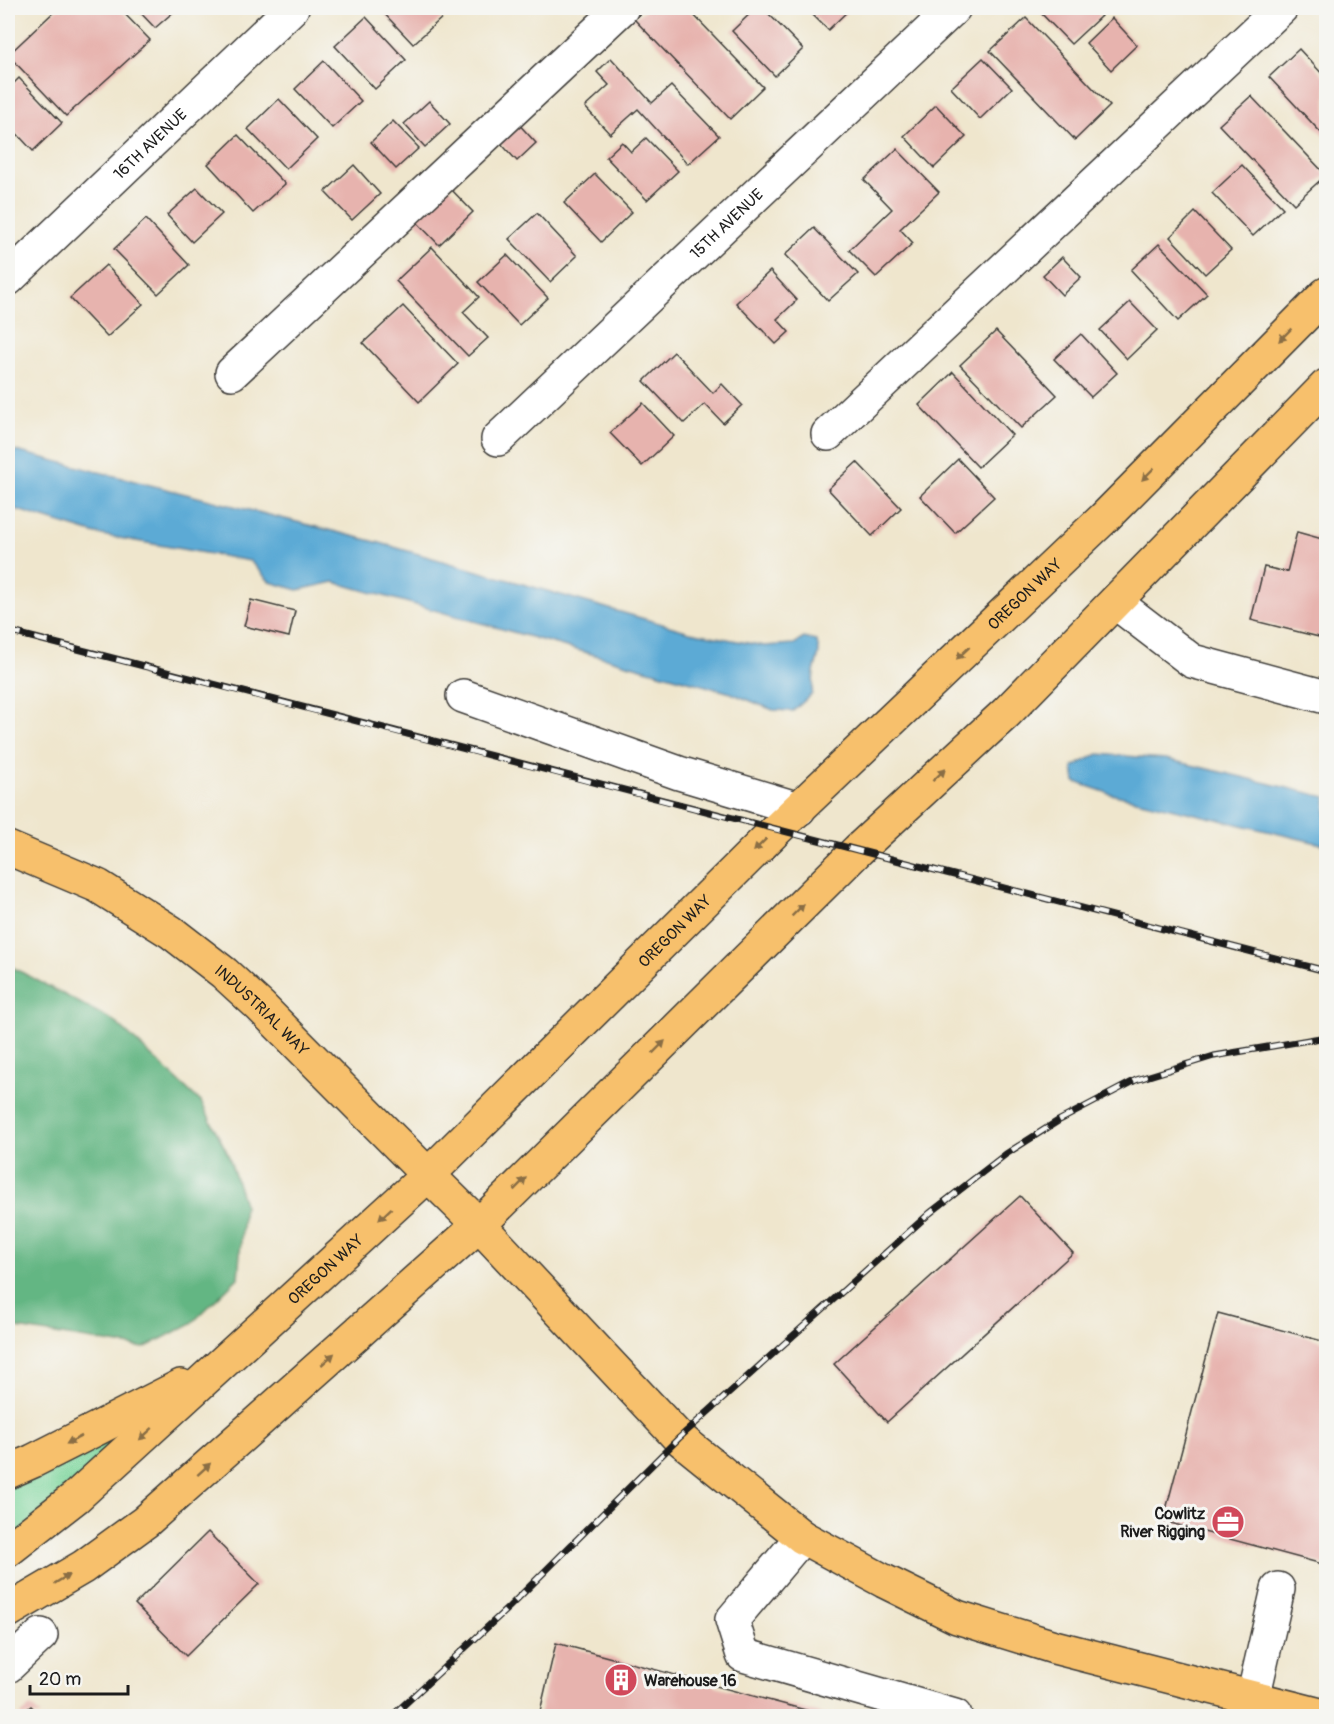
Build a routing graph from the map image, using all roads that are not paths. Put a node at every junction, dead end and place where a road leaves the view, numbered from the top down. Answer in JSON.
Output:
{"nodes":[{"id":1,"x":292,"y":8,"type":"edge"},
{"id":2,"x":622,"y":8,"type":"edge"},
{"id":3,"x":954,"y":8,"type":"edge"},
{"id":4,"x":1281,"y":8,"type":"edge"},
{"id":5,"x":8,"y":279,"type":"edge"},
{"id":6,"x":1326,"y":294,"type":"edge"},
{"id":7,"x":232,"y":373,"type":"dead end"},
{"id":8,"x":1326,"y":386,"type":"edge"},
{"id":9,"x":828,"y":434,"type":"dead end"},
{"id":10,"x":498,"y":439,"type":"dead end"},
{"id":11,"x":1115,"y":602,"type":"junction"},
{"id":12,"x":463,"y":696,"type":"dead end"},
{"id":13,"x":1326,"y":697,"type":"edge"},
{"id":14,"x":799,"y":808,"type":"junction"},
{"id":15,"x":8,"y":848,"type":"edge"},
{"id":16,"x":428,"y":1174,"type":"junction"},
{"id":17,"x":479,"y":1225,"type":"junction"},
{"id":18,"x":220,"y":1366,"type":"junction"},
{"id":19,"x":8,"y":1472,"type":"edge"},
{"id":20,"x":802,"y":1537,"type":"junction"},
{"id":21,"x":8,"y":1550,"type":"edge"},
{"id":22,"x":1278,"y":1589,"type":"dead end"},
{"id":23,"x":8,"y":1611,"type":"edge"},
{"id":24,"x":41,"y":1635,"type":"dead end"},
{"id":25,"x":8,"y":1666,"type":"edge"},
{"id":26,"x":1253,"y":1698,"type":"junction"},
{"id":27,"x":956,"y":1716,"type":"edge"},
{"id":28,"x":1324,"y":1716,"type":"edge"}],
"edges":[{"from":1,"to":5,"type":"street","name":"16TH AVENUE"},
{"from":2,"to":7,"type":"street"},
{"from":3,"to":10,"type":"street","name":"15TH AVENUE"},
{"from":4,"to":9,"type":"street"},
{"from":6,"to":14,"type":"main road","name":"OREGON WAY","one_way":true},
{"from":8,"to":11,"type":"main road"},
{"from":11,"to":13,"type":"street"},
{"from":17,"to":11,"type":"main road","one_way":true},
{"from":12,"to":14,"type":"street"},
{"from":14,"to":16,"type":"main road","name":"OREGON WAY","one_way":true},
{"from":15,"to":16,"type":"main road","name":"INDUSTRIAL WAY"},
{"from":16,"to":17,"type":"main road","name":"INDUSTRIAL WAY"},
{"from":16,"to":18,"type":"main road","name":"OREGON WAY","one_way":true},
{"from":17,"to":20,"type":"main road","name":"INDUSTRIAL WAY"},
{"from":23,"to":17,"type":"main road","one_way":true},
{"from":18,"to":19,"type":"main road","one_way":true},
{"from":18,"to":21,"type":"main road","name":"OREGON WAY","one_way":true},
{"from":20,"to":26,"type":"main road","name":"INDUSTRIAL WAY"},
{"from":20,"to":27,"type":"street"},
{"from":22,"to":26,"type":"street"},
{"from":24,"to":25,"type":"street"},
{"from":26,"to":28,"type":"main road","name":"INDUSTRIAL WAY"}]}
